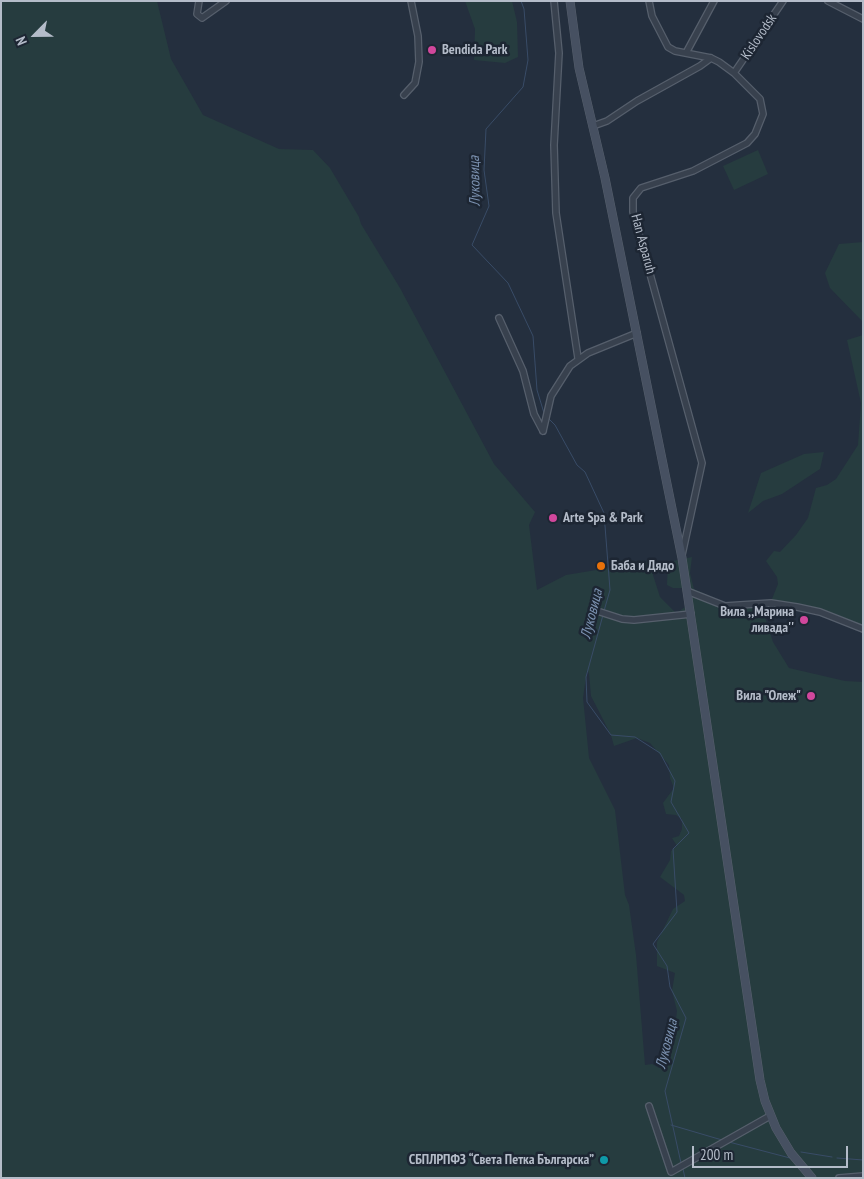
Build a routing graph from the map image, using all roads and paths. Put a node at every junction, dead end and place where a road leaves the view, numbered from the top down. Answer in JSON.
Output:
{"nodes":[{"id":1,"x":199,"y":1,"type":"edge"},
{"id":2,"x":226,"y":1,"type":"edge"},
{"id":3,"x":410,"y":1,"type":"edge"},
{"id":4,"x":554,"y":1,"type":"edge"},
{"id":5,"x":570,"y":1,"type":"edge"},
{"id":6,"x":649,"y":1,"type":"edge"},
{"id":7,"x":714,"y":1,"type":"edge"},
{"id":8,"x":783,"y":1,"type":"edge"},
{"id":9,"x":828,"y":1,"type":"edge"},
{"id":10,"x":844,"y":4,"type":"edge"},
{"id":11,"x":863,"y":19,"type":"edge"},
{"id":12,"x":686,"y":53,"type":"junction"},
{"id":13,"x":711,"y":58,"type":"junction"},
{"id":14,"x":734,"y":73,"type":"junction"},
{"id":15,"x":404,"y":96,"type":"dead end"},
{"id":16,"x":593,"y":126,"type":"junction"},
{"id":17,"x":499,"y":318,"type":"dead end"},
{"id":18,"x":637,"y":333,"type":"junction"},
{"id":19,"x":578,"y":358,"type":"junction"},
{"id":20,"x":682,"y":558,"type":"junction"},
{"id":21,"x":687,"y":591,"type":"junction"},
{"id":22,"x":596,"y":611,"type":"dead end"},
{"id":23,"x":691,"y":614,"type":"junction"},
{"id":24,"x":863,"y":629,"type":"edge"},
{"id":25,"x":649,"y":1106,"type":"dead end"},
{"id":26,"x":770,"y":1116,"type":"junction"},
{"id":27,"x":863,"y":1176,"type":"edge"},
{"id":28,"x":812,"y":1178,"type":"edge"},
{"id":29,"x":840,"y":1178,"type":"edge"}],
"edges":[{"from":1,"to":2,"type":"street"},
{"from":3,"to":15,"type":"street"},
{"from":4,"to":19,"type":"street"},
{"from":5,"to":16,"type":"main road"},
{"from":6,"to":12,"type":"street","name":"Han Asparuh"},
{"from":7,"to":12,"type":"street"},
{"from":8,"to":14,"type":"street","name":"Kislovodsk"},
{"from":9,"to":10,"type":"street"},
{"from":10,"to":11,"type":"street"},
{"from":12,"to":13,"type":"street","name":"Han Asparuh"},
{"from":13,"to":14,"type":"street","name":"Han Asparuh"},
{"from":13,"to":16,"type":"street"},
{"from":14,"to":20,"type":"street","name":"Han Asparuh"},
{"from":16,"to":18,"type":"main road"},
{"from":17,"to":19,"type":"street"},
{"from":18,"to":19,"type":"street"},
{"from":18,"to":20,"type":"main road"},
{"from":20,"to":21,"type":"main road"},
{"from":21,"to":23,"type":"main road"},
{"from":21,"to":24,"type":"street"},
{"from":22,"to":23,"type":"street"},
{"from":23,"to":26,"type":"main road"},
{"from":25,"to":26,"type":"street"},
{"from":26,"to":28,"type":"main road"},
{"from":27,"to":29,"type":"street"}]}
